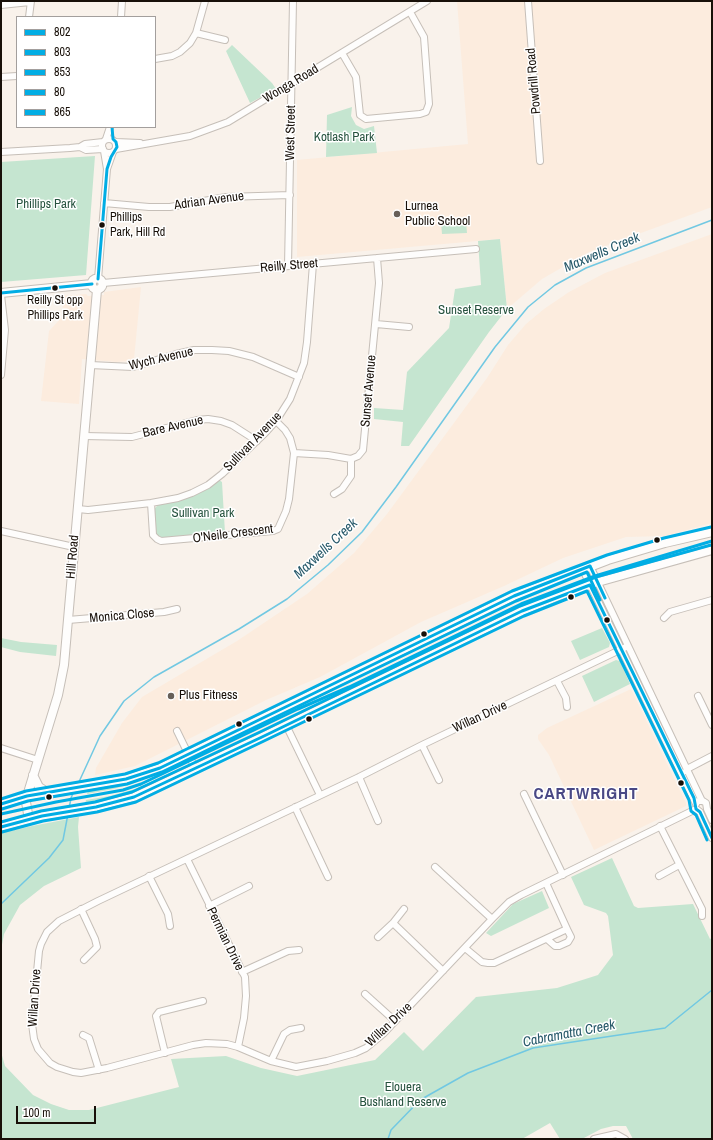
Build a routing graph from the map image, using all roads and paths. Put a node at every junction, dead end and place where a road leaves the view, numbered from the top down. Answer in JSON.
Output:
{"nodes":[{"id":1,"x":122,"y":1,"type":"edge"},
{"id":2,"x":205,"y":1,"type":"edge"},
{"id":3,"x":293,"y":1,"type":"edge"},
{"id":4,"x":427,"y":1,"type":"edge"},
{"id":5,"x":528,"y":1,"type":"edge"},
{"id":6,"x":31,"y":2,"type":"edge"},
{"id":7,"x":1,"y":5,"type":"edge"},
{"id":8,"x":410,"y":12,"type":"junction"},
{"id":9,"x":29,"y":16,"type":"edge"},
{"id":10,"x":121,"y":16,"type":"edge"},
{"id":11,"x":196,"y":33,"type":"junction"},
{"id":12,"x":224,"y":40,"type":"dead end"},
{"id":13,"x":342,"y":53,"type":"junction"},
{"id":14,"x":156,"y":59,"type":"edge"},
{"id":15,"x":16,"y":76,"type":"edge"},
{"id":16,"x":1,"y":77,"type":"edge"},
{"id":17,"x":292,"y":84,"type":"junction"},
{"id":18,"x":111,"y":128,"type":"edge"},
{"id":19,"x":145,"y":143,"type":"junction"},
{"id":20,"x":107,"y":144,"type":"junction"},
{"id":21,"x":114,"y":151,"type":"junction"},
{"id":22,"x":1,"y":152,"type":"edge"},
{"id":23,"x":540,"y":161,"type":"dead end"},
{"id":24,"x":107,"y":169,"type":"junction"},
{"id":25,"x":290,"y":195,"type":"junction"},
{"id":26,"x":104,"y":203,"type":"junction"},
{"id":27,"x":476,"y":249,"type":"dead end"},
{"id":28,"x":377,"y":258,"type":"junction"},
{"id":29,"x":313,"y":264,"type":"junction"},
{"id":30,"x":288,"y":266,"type":"junction"},
{"id":31,"x":100,"y":281,"type":"junction"},
{"id":32,"x":94,"y":287,"type":"junction"},
{"id":33,"x":1,"y":294,"type":"edge"},
{"id":34,"x":376,"y":324,"type":"junction"},
{"id":35,"x":409,"y":327,"type":"dead end"},
{"id":36,"x":90,"y":365,"type":"junction"},
{"id":37,"x":1,"y":375,"type":"edge"},
{"id":38,"x":299,"y":377,"type":"junction"},
{"id":39,"x":276,"y":421,"type":"junction"},
{"id":40,"x":84,"y":436,"type":"junction"},
{"id":41,"x":256,"y":441,"type":"junction"},
{"id":42,"x":294,"y":453,"type":"junction"},
{"id":43,"x":351,"y":459,"type":"junction"},
{"id":44,"x":334,"y":494,"type":"dead end"},
{"id":45,"x":151,"y":503,"type":"junction"},
{"id":46,"x":78,"y":509,"type":"junction"},
{"id":47,"x":1,"y":531,"type":"edge"},
{"id":48,"x":712,"y":532,"type":"edge"},
{"id":49,"x":74,"y":547,"type":"junction"},
{"id":50,"x":712,"y":550,"type":"edge"},
{"id":51,"x":587,"y":568,"type":"junction"},
{"id":52,"x":594,"y":584,"type":"junction"},
{"id":53,"x":712,"y":600,"type":"edge"},
{"id":54,"x":177,"y":609,"type":"dead end"},
{"id":55,"x":664,"y":618,"type":"dead end"},
{"id":56,"x":68,"y":620,"type":"junction"},
{"id":57,"x":628,"y":646,"type":"junction"},
{"id":58,"x":621,"y":649,"type":"junction"},
{"id":59,"x":557,"y":681,"type":"junction"},
{"id":60,"x":698,"y":696,"type":"dead end"},
{"id":61,"x":567,"y":707,"type":"dead end"},
{"id":62,"x":286,"y":725,"type":"junction"},
{"id":63,"x":712,"y":726,"type":"edge"},
{"id":64,"x":177,"y":731,"type":"dead end"},
{"id":65,"x":422,"y":745,"type":"junction"},
{"id":66,"x":1,"y":748,"type":"edge"},
{"id":67,"x":188,"y":754,"type":"junction"},
{"id":68,"x":712,"y":756,"type":"edge"},
{"id":69,"x":38,"y":760,"type":"junction"},
{"id":70,"x":195,"y":768,"type":"junction"},
{"id":71,"x":687,"y":768,"type":"junction"},
{"id":72,"x":33,"y":775,"type":"junction"},
{"id":73,"x":359,"y":777,"type":"junction"},
{"id":74,"x":439,"y":780,"type":"dead end"},
{"id":75,"x":687,"y":785,"type":"junction"},
{"id":76,"x":48,"y":792,"type":"junction"},
{"id":77,"x":524,"y":794,"type":"dead end"},
{"id":78,"x":320,"y":795,"type":"junction"},
{"id":79,"x":27,"y":796,"type":"junction"},
{"id":80,"x":1,"y":804,"type":"edge"},
{"id":81,"x":698,"y":806,"type":"junction"},
{"id":82,"x":295,"y":807,"type":"junction"},
{"id":83,"x":707,"y":809,"type":"junction"},
{"id":84,"x":29,"y":820,"type":"junction"},
{"id":85,"x":378,"y":820,"type":"dead end"},
{"id":86,"x":712,"y":820,"type":"edge"},
{"id":87,"x":660,"y":826,"type":"junction"},
{"id":88,"x":1,"y":827,"type":"edge"},
{"id":89,"x":712,"y":838,"type":"edge"},
{"id":90,"x":187,"y":858,"type":"junction"},
{"id":91,"x":680,"y":865,"type":"junction"},
{"id":92,"x":436,"y":867,"type":"dead end"},
{"id":93,"x":563,"y":874,"type":"junction"},
{"id":94,"x":149,"y":876,"type":"junction"},
{"id":95,"x":659,"y":876,"type":"dead end"},
{"id":96,"x":328,"y":877,"type":"dead end"},
{"id":97,"x":546,"y":883,"type":"junction"},
{"id":98,"x":249,"y":886,"type":"dead end"},
{"id":99,"x":209,"y":906,"type":"junction"},
{"id":100,"x":81,"y":909,"type":"junction"},
{"id":101,"x":404,"y":909,"type":"dead end"},
{"id":102,"x":702,"y":913,"type":"dead end"},
{"id":103,"x":492,"y":919,"type":"junction"},
{"id":104,"x":393,"y":923,"type":"junction"},
{"id":105,"x":170,"y":926,"type":"dead end"},
{"id":106,"x":567,"y":929,"type":"junction"},
{"id":107,"x":378,"y":937,"type":"dead end"},
{"id":108,"x":547,"y":939,"type":"junction"},
{"id":109,"x":465,"y":948,"type":"junction"},
{"id":110,"x":300,"y":950,"type":"dead end"},
{"id":111,"x":84,"y":960,"type":"dead end"},
{"id":112,"x":443,"y":971,"type":"junction"},
{"id":113,"x":242,"y":972,"type":"junction"},
{"id":114,"x":365,"y":994,"type":"dead end"},
{"id":115,"x":203,"y":1001,"type":"dead end"},
{"id":116,"x":395,"y":1021,"type":"junction"},
{"id":117,"x":301,"y":1028,"type":"dead end"},
{"id":118,"x":83,"y":1035,"type":"dead end"},
{"id":119,"x":238,"y":1047,"type":"junction"},
{"id":120,"x":165,"y":1053,"type":"junction"},
{"id":121,"x":271,"y":1061,"type":"junction"},
{"id":122,"x":99,"y":1070,"type":"junction"},
{"id":123,"x":594,"y":1139,"type":"edge"},
{"id":124,"x":625,"y":1139,"type":"edge"}],
"edges":[{"from":1,"to":10,"type":"street"},
{"from":2,"to":11,"type":"street"},
{"from":3,"to":17,"type":"street","name":"West Street"},
{"from":4,"to":8,"type":"street","name":"Wonga Road"},
{"from":5,"to":23,"type":"street","name":"Powdrill Road"},
{"from":6,"to":7,"type":"street"},
{"from":6,"to":9,"type":"street"},
{"from":8,"to":13,"type":"street","name":"Wonga Road"},
{"from":8,"to":13,"type":"street"},
{"from":11,"to":12,"type":"street"},
{"from":11,"to":14,"type":"street"},
{"from":13,"to":17,"type":"street","name":"Wonga Road"},
{"from":15,"to":16,"type":"street"},
{"from":17,"to":19,"type":"street","name":"Wonga Road"},
{"from":17,"to":25,"type":"street","name":"West Street"},
{"from":18,"to":20,"type":"street"},
{"from":19,"to":20,"type":"street","name":"Wonga Road"},
{"from":19,"to":21,"type":"street","name":"Wonga Road"},
{"from":20,"to":21,"type":"street"},
{"from":20,"to":21,"type":"street","name":"Wonga Road"},
{"from":20,"to":22,"type":"street","name":"Wonga Road"},
{"from":20,"to":24,"type":"street"},
{"from":21,"to":24,"type":"street"},
{"from":24,"to":26,"type":"street"},
{"from":25,"to":26,"type":"street","name":"Adrian Avenue"},
{"from":25,"to":30,"type":"street","name":"West Street"},
{"from":26,"to":31,"type":"street"},
{"from":27,"to":28,"type":"street","name":"Reilly Street"},
{"from":28,"to":29,"type":"street","name":"Reilly Street"},
{"from":28,"to":34,"type":"street","name":"Sunset Avenue"},
{"from":29,"to":30,"type":"street","name":"Reilly Street"},
{"from":29,"to":38,"type":"street","name":"Sullivan Avenue"},
{"from":30,"to":31,"type":"street","name":"Reilly Street"},
{"from":31,"to":32,"type":"main road"},
{"from":32,"to":33,"type":"main road"},
{"from":32,"to":36,"type":"main road","name":"Hill Road"},
{"from":33,"to":37,"type":"street"},
{"from":34,"to":35,"type":"street"},
{"from":34,"to":43,"type":"street","name":"Sunset Avenue"},
{"from":36,"to":38,"type":"street","name":"Wych Avenue"},
{"from":36,"to":40,"type":"main road","name":"Hill Road"},
{"from":38,"to":39,"type":"street","name":"Sullivan Avenue"},
{"from":39,"to":41,"type":"street","name":"Sullivan Avenue"},
{"from":39,"to":42,"type":"street","name":"O'Neile Crescent"},
{"from":40,"to":41,"type":"street","name":"Bare Avenue"},
{"from":40,"to":46,"type":"main road","name":"Hill Road"},
{"from":41,"to":45,"type":"street","name":"Sullivan Avenue"},
{"from":42,"to":43,"type":"street"},
{"from":42,"to":45,"type":"street","name":"O'Neile Crescent"},
{"from":43,"to":44,"type":"street"},
{"from":45,"to":46,"type":"street","name":"Sullivan Avenue"},
{"from":46,"to":49,"type":"main road","name":"Hill Road"},
{"from":47,"to":49,"type":"street"},
{"from":48,"to":51,"type":"main road"},
{"from":49,"to":56,"type":"main road","name":"Hill Road"},
{"from":50,"to":52,"type":"main road"},
{"from":51,"to":52,"type":"street"},
{"from":51,"to":67,"type":"main road"},
{"from":52,"to":57,"type":"street"},
{"from":52,"to":58,"type":"street"},
{"from":52,"to":62,"type":"main road"},
{"from":53,"to":55,"type":"street"},
{"from":54,"to":56,"type":"street","name":"Monica Close"},
{"from":56,"to":69,"type":"main road","name":"Hill Road"},
{"from":57,"to":58,"type":"street","name":"Willan Drive"},
{"from":57,"to":71,"type":"street"},
{"from":58,"to":59,"type":"street","name":"Willan Drive"},
{"from":58,"to":75,"type":"street"},
{"from":59,"to":61,"type":"street"},
{"from":59,"to":65,"type":"street","name":"Willan Drive"},
{"from":60,"to":63,"type":"street"},
{"from":62,"to":70,"type":"main road"},
{"from":62,"to":78,"type":"street"},
{"from":64,"to":67,"type":"street"},
{"from":65,"to":73,"type":"street","name":"Willan Drive"},
{"from":65,"to":74,"type":"street"},
{"from":66,"to":69,"type":"street"},
{"from":67,"to":70,"type":"street"},
{"from":67,"to":76,"type":"main road"},
{"from":68,"to":71,"type":"street"},
{"from":69,"to":72,"type":"main road","name":"Hill Road"},
{"from":70,"to":84,"type":"main road"},
{"from":71,"to":75,"type":"street"},
{"from":71,"to":81,"type":"street"},
{"from":72,"to":76,"type":"main road"},
{"from":72,"to":79,"type":"main road","name":"Hill Road"},
{"from":73,"to":78,"type":"street","name":"Willan Drive"},
{"from":73,"to":85,"type":"street"},
{"from":75,"to":81,"type":"street"},
{"from":76,"to":79,"type":"main road"},
{"from":77,"to":93,"type":"street"},
{"from":78,"to":82,"type":"street","name":"Willan Drive"},
{"from":79,"to":80,"type":"main road"},
{"from":79,"to":84,"type":"main road","name":"Hill Road"},
{"from":81,"to":83,"type":"street","name":"Willan Drive"},
{"from":81,"to":83,"type":"street"},
{"from":81,"to":87,"type":"street","name":"Willan Drive"},
{"from":81,"to":89,"type":"street"},
{"from":82,"to":90,"type":"street","name":"Willan Drive"},
{"from":82,"to":96,"type":"street"},
{"from":83,"to":86,"type":"street"},
{"from":84,"to":88,"type":"main road"},
{"from":87,"to":91,"type":"street"},
{"from":87,"to":93,"type":"street","name":"Willan Drive"},
{"from":90,"to":94,"type":"street","name":"Willan Drive"},
{"from":90,"to":99,"type":"street","name":"Permian Drive"},
{"from":91,"to":95,"type":"street"},
{"from":91,"to":102,"type":"street"},
{"from":92,"to":103,"type":"street"},
{"from":93,"to":97,"type":"street","name":"Willan Drive"},
{"from":94,"to":100,"type":"street","name":"Willan Drive"},
{"from":94,"to":105,"type":"street"},
{"from":97,"to":103,"type":"street","name":"Willan Drive"},
{"from":97,"to":106,"type":"street"},
{"from":98,"to":99,"type":"street"},
{"from":99,"to":113,"type":"street","name":"Permian Drive"},
{"from":100,"to":111,"type":"street"},
{"from":100,"to":122,"type":"street","name":"Willan Drive"},
{"from":101,"to":104,"type":"street"},
{"from":103,"to":109,"type":"street","name":"Willan Drive"},
{"from":104,"to":107,"type":"street"},
{"from":104,"to":112,"type":"street"},
{"from":106,"to":108,"type":"street"},
{"from":106,"to":108,"type":"street"},
{"from":108,"to":109,"type":"street"},
{"from":109,"to":112,"type":"street","name":"Willan Drive"},
{"from":110,"to":113,"type":"street"},
{"from":112,"to":116,"type":"street","name":"Willan Drive"},
{"from":113,"to":119,"type":"street","name":"Permian Drive"},
{"from":114,"to":116,"type":"street"},
{"from":115,"to":120,"type":"street"},
{"from":116,"to":121,"type":"street","name":"Willan Drive"},
{"from":117,"to":121,"type":"street"},
{"from":118,"to":122,"type":"street"},
{"from":119,"to":120,"type":"street","name":"Willan Drive"},
{"from":119,"to":121,"type":"street","name":"Willan Drive"},
{"from":120,"to":122,"type":"street","name":"Willan Drive"},
{"from":123,"to":124,"type":"street"}]}
